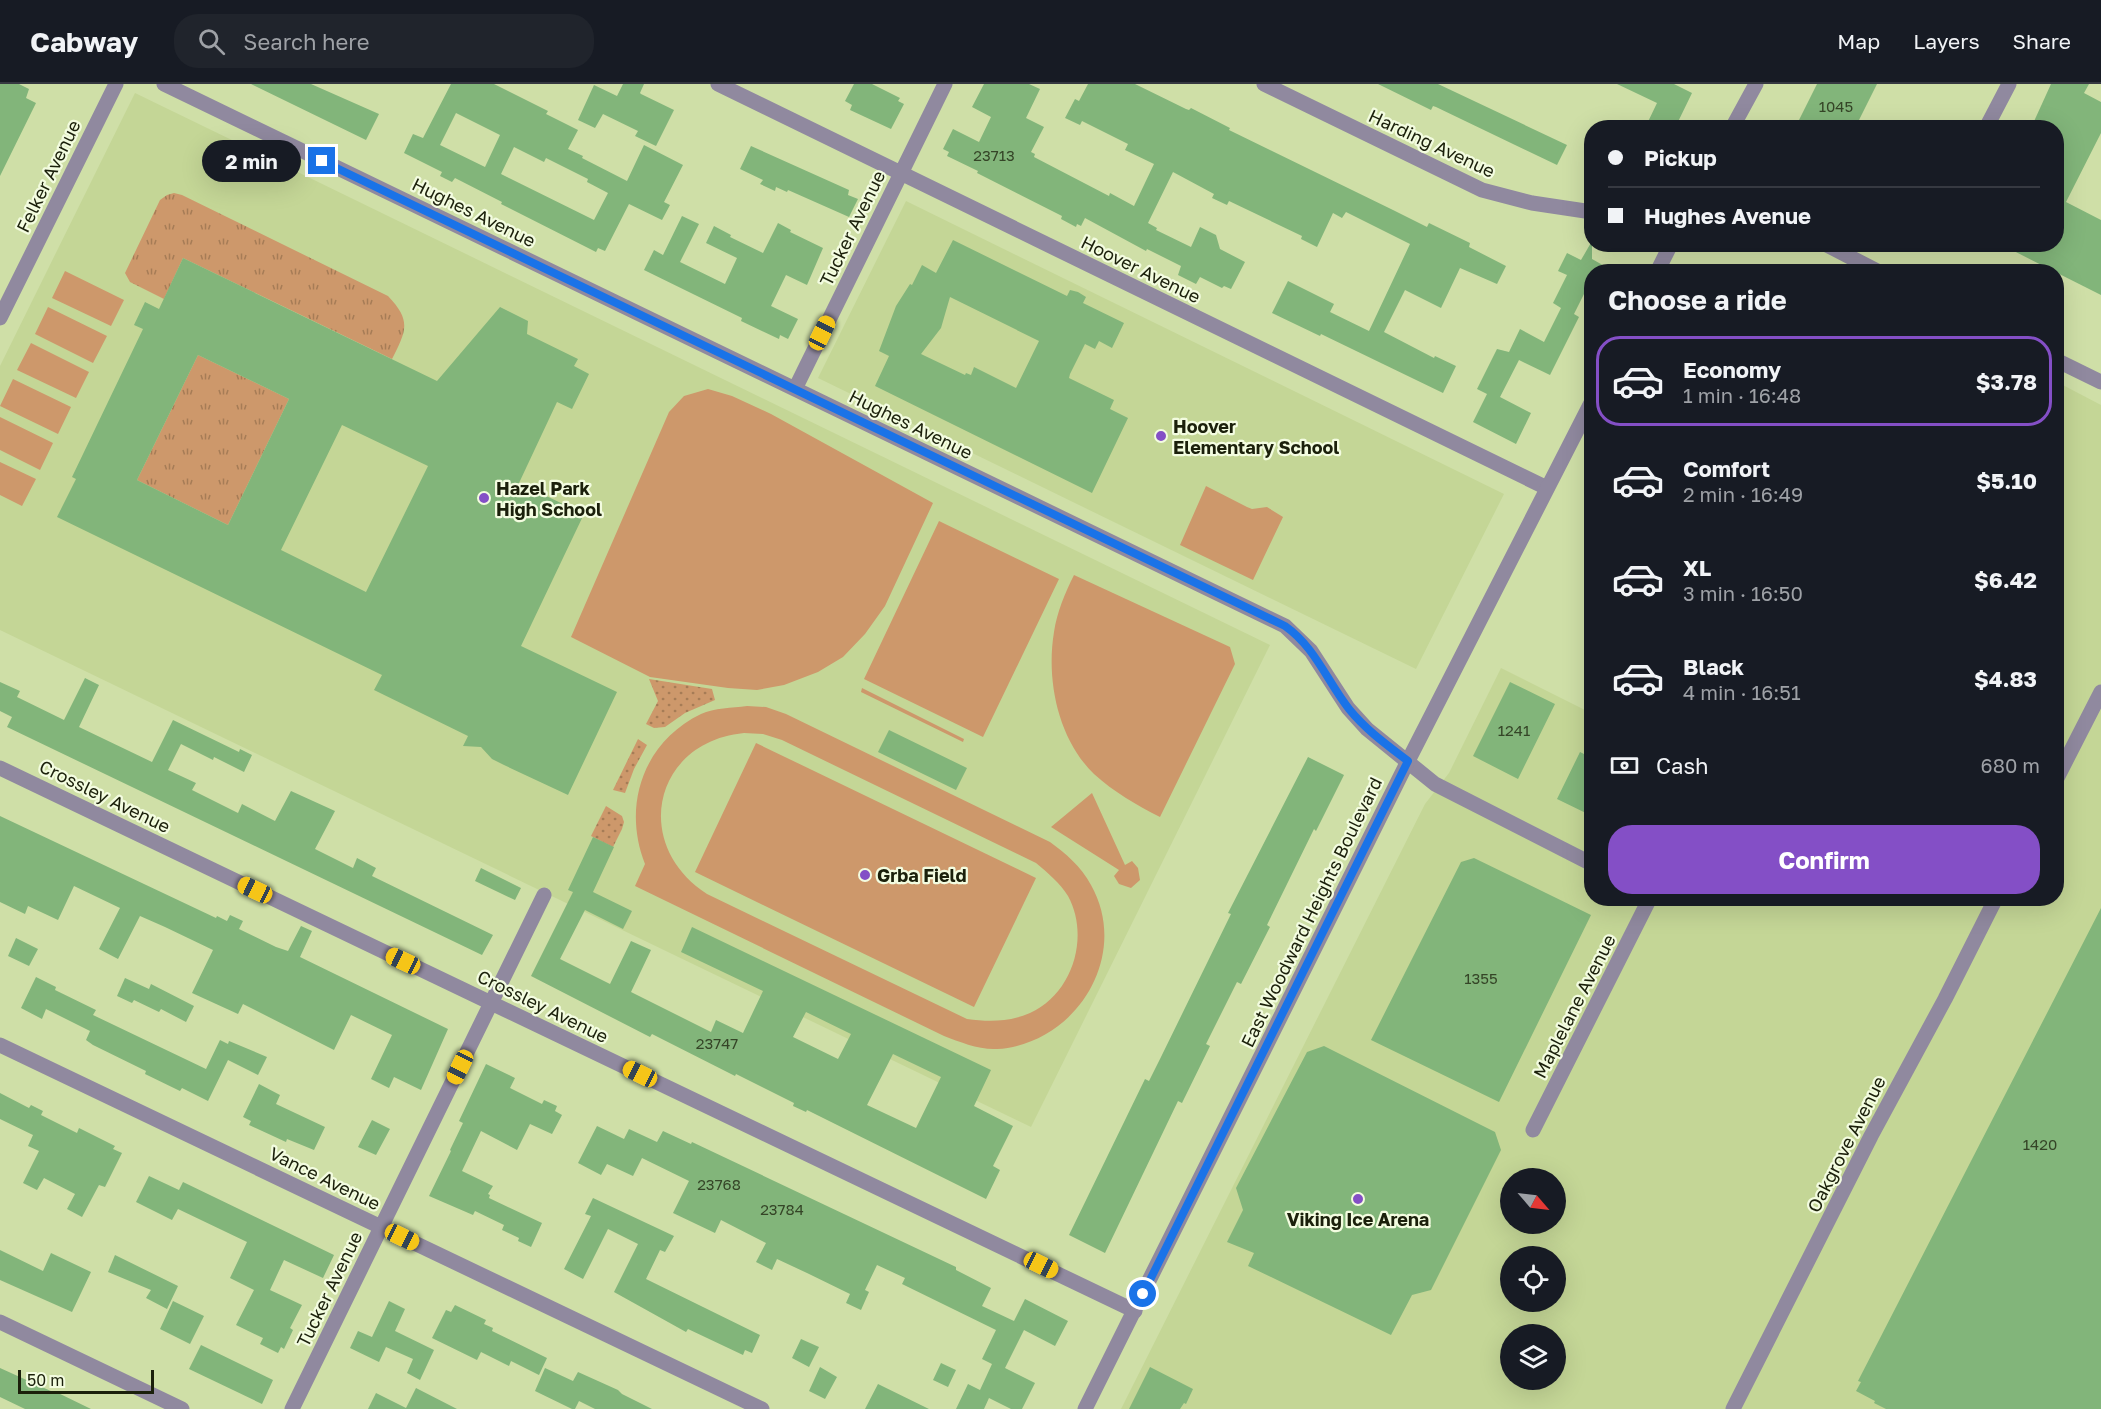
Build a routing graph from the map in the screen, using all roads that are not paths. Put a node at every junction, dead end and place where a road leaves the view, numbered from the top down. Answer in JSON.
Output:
{"nodes":[{"id":1,"x":116,"y":84,"type":"edge"},
{"id":2,"x":165,"y":84,"type":"edge"},
{"id":3,"x":718,"y":84,"type":"edge"},
{"id":4,"x":945,"y":84,"type":"edge"},
{"id":5,"x":1264,"y":84,"type":"edge"},
{"id":6,"x":1756,"y":84,"type":"edge"},
{"id":7,"x":2009,"y":84,"type":"edge"},
{"id":8,"x":1736,"y":120,"type":"edge"},
{"id":9,"x":1990,"y":120,"type":"edge"},
{"id":10,"x":900,"y":173,"type":"junction"},
{"id":11,"x":1584,"y":211,"type":"edge"},
{"id":12,"x":1841,"y":252,"type":"edge"},
{"id":13,"x":1864,"y":264,"type":"edge"},
{"id":14,"x":0,"y":318,"type":"edge"},
{"id":15,"x":2064,"y":364,"type":"edge"},
{"id":16,"x":2101,"y":382,"type":"edge"},
{"id":17,"x":795,"y":389,"type":"junction"},
{"id":18,"x":1584,"y":416,"type":"edge"},
{"id":19,"x":1547,"y":488,"type":"junction"},
{"id":20,"x":2101,"y":692,"type":"edge"},
{"id":21,"x":1408,"y":761,"type":"junction"},
{"id":22,"x":2064,"y":764,"type":"edge"},
{"id":23,"x":0,"y":768,"type":"edge"},
{"id":24,"x":1584,"y":860,"type":"edge"},
{"id":25,"x":544,"y":894,"type":"dead end"},
{"id":26,"x":1646,"y":906,"type":"edge"},
{"id":27,"x":1992,"y":906,"type":"edge"},
{"id":28,"x":491,"y":1003,"type":"junction"},
{"id":29,"x":0,"y":1045,"type":"edge"},
{"id":30,"x":1533,"y":1130,"type":"dead end"},
{"id":31,"x":381,"y":1227,"type":"junction"},
{"id":32,"x":1135,"y":1311,"type":"junction"},
{"id":33,"x":0,"y":1322,"type":"edge"},
{"id":34,"x":182,"y":1409,"type":"edge"},
{"id":35,"x":291,"y":1409,"type":"edge"},
{"id":36,"x":762,"y":1409,"type":"edge"},
{"id":37,"x":1085,"y":1409,"type":"edge"},
{"id":38,"x":1733,"y":1409,"type":"edge"}],
"edges":[{"from":1,"to":14,"type":"street","name":"Felker Avenue"},
{"from":2,"to":17,"type":"street","name":"Hughes Avenue"},
{"from":3,"to":10,"type":"street","name":"Hoover Avenue"},
{"from":4,"to":10,"type":"street","name":"Tucker Avenue"},
{"from":5,"to":11,"type":"street","name":"Harding Avenue"},
{"from":6,"to":8,"type":"street"},
{"from":7,"to":9,"type":"street"},
{"from":10,"to":17,"type":"street","name":"Tucker Avenue"},
{"from":10,"to":19,"type":"street","name":"Hoover Avenue"},
{"from":12,"to":13,"type":"street"},
{"from":15,"to":16,"type":"street"},
{"from":17,"to":21,"type":"street","name":"Hughes Avenue"},
{"from":18,"to":19,"type":"street","name":"East Woodward Heights Boulevard"},
{"from":19,"to":21,"type":"street","name":"East Woodward Heights Boulevard"},
{"from":20,"to":22,"type":"street"},
{"from":21,"to":24,"type":"street","name":"Hughes Avenue"},
{"from":21,"to":32,"type":"street","name":"East Woodward Heights Boulevard"},
{"from":23,"to":28,"type":"street","name":"Crossley Avenue"},
{"from":25,"to":28,"type":"street","name":"Tucker Avenue"},
{"from":26,"to":30,"type":"street","name":"Maplelane Avenue"},
{"from":27,"to":38,"type":"street","name":"Oakgrove Avenue"},
{"from":28,"to":31,"type":"street","name":"Tucker Avenue"},
{"from":28,"to":32,"type":"street","name":"Crossley Avenue"},
{"from":29,"to":31,"type":"street","name":"Vance Avenue"},
{"from":31,"to":35,"type":"street","name":"Tucker Avenue"},
{"from":31,"to":36,"type":"street","name":"Vance Avenue"},
{"from":32,"to":37,"type":"street","name":"East Woodward Heights Boulevard"},
{"from":33,"to":34,"type":"street"}]}
